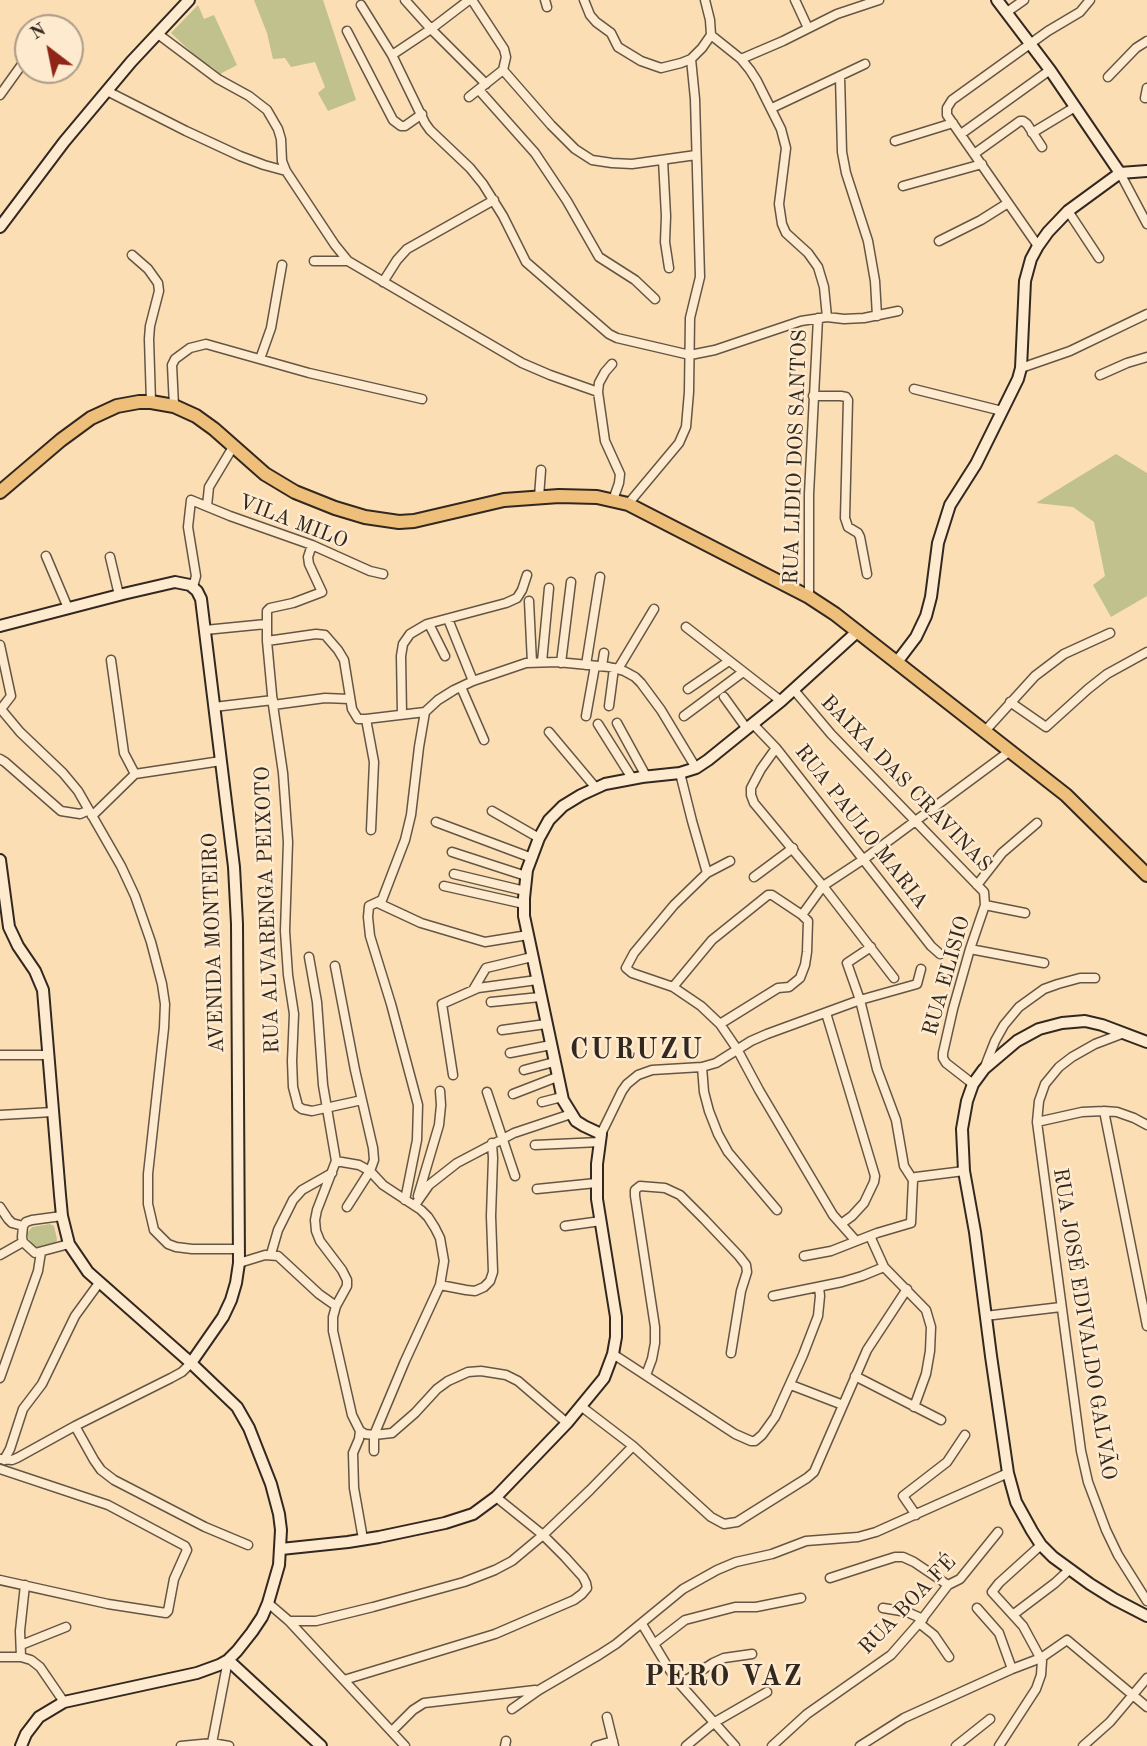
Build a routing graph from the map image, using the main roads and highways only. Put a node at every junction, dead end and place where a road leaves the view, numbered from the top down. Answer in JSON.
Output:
{"nodes":[{"id":1,"x":0,"y":492,"type":"edge"},
{"id":2,"x":1147,"y":875,"type":"edge"}],
"edges":[{"from":1,"to":2,"type":"main road"}]}
